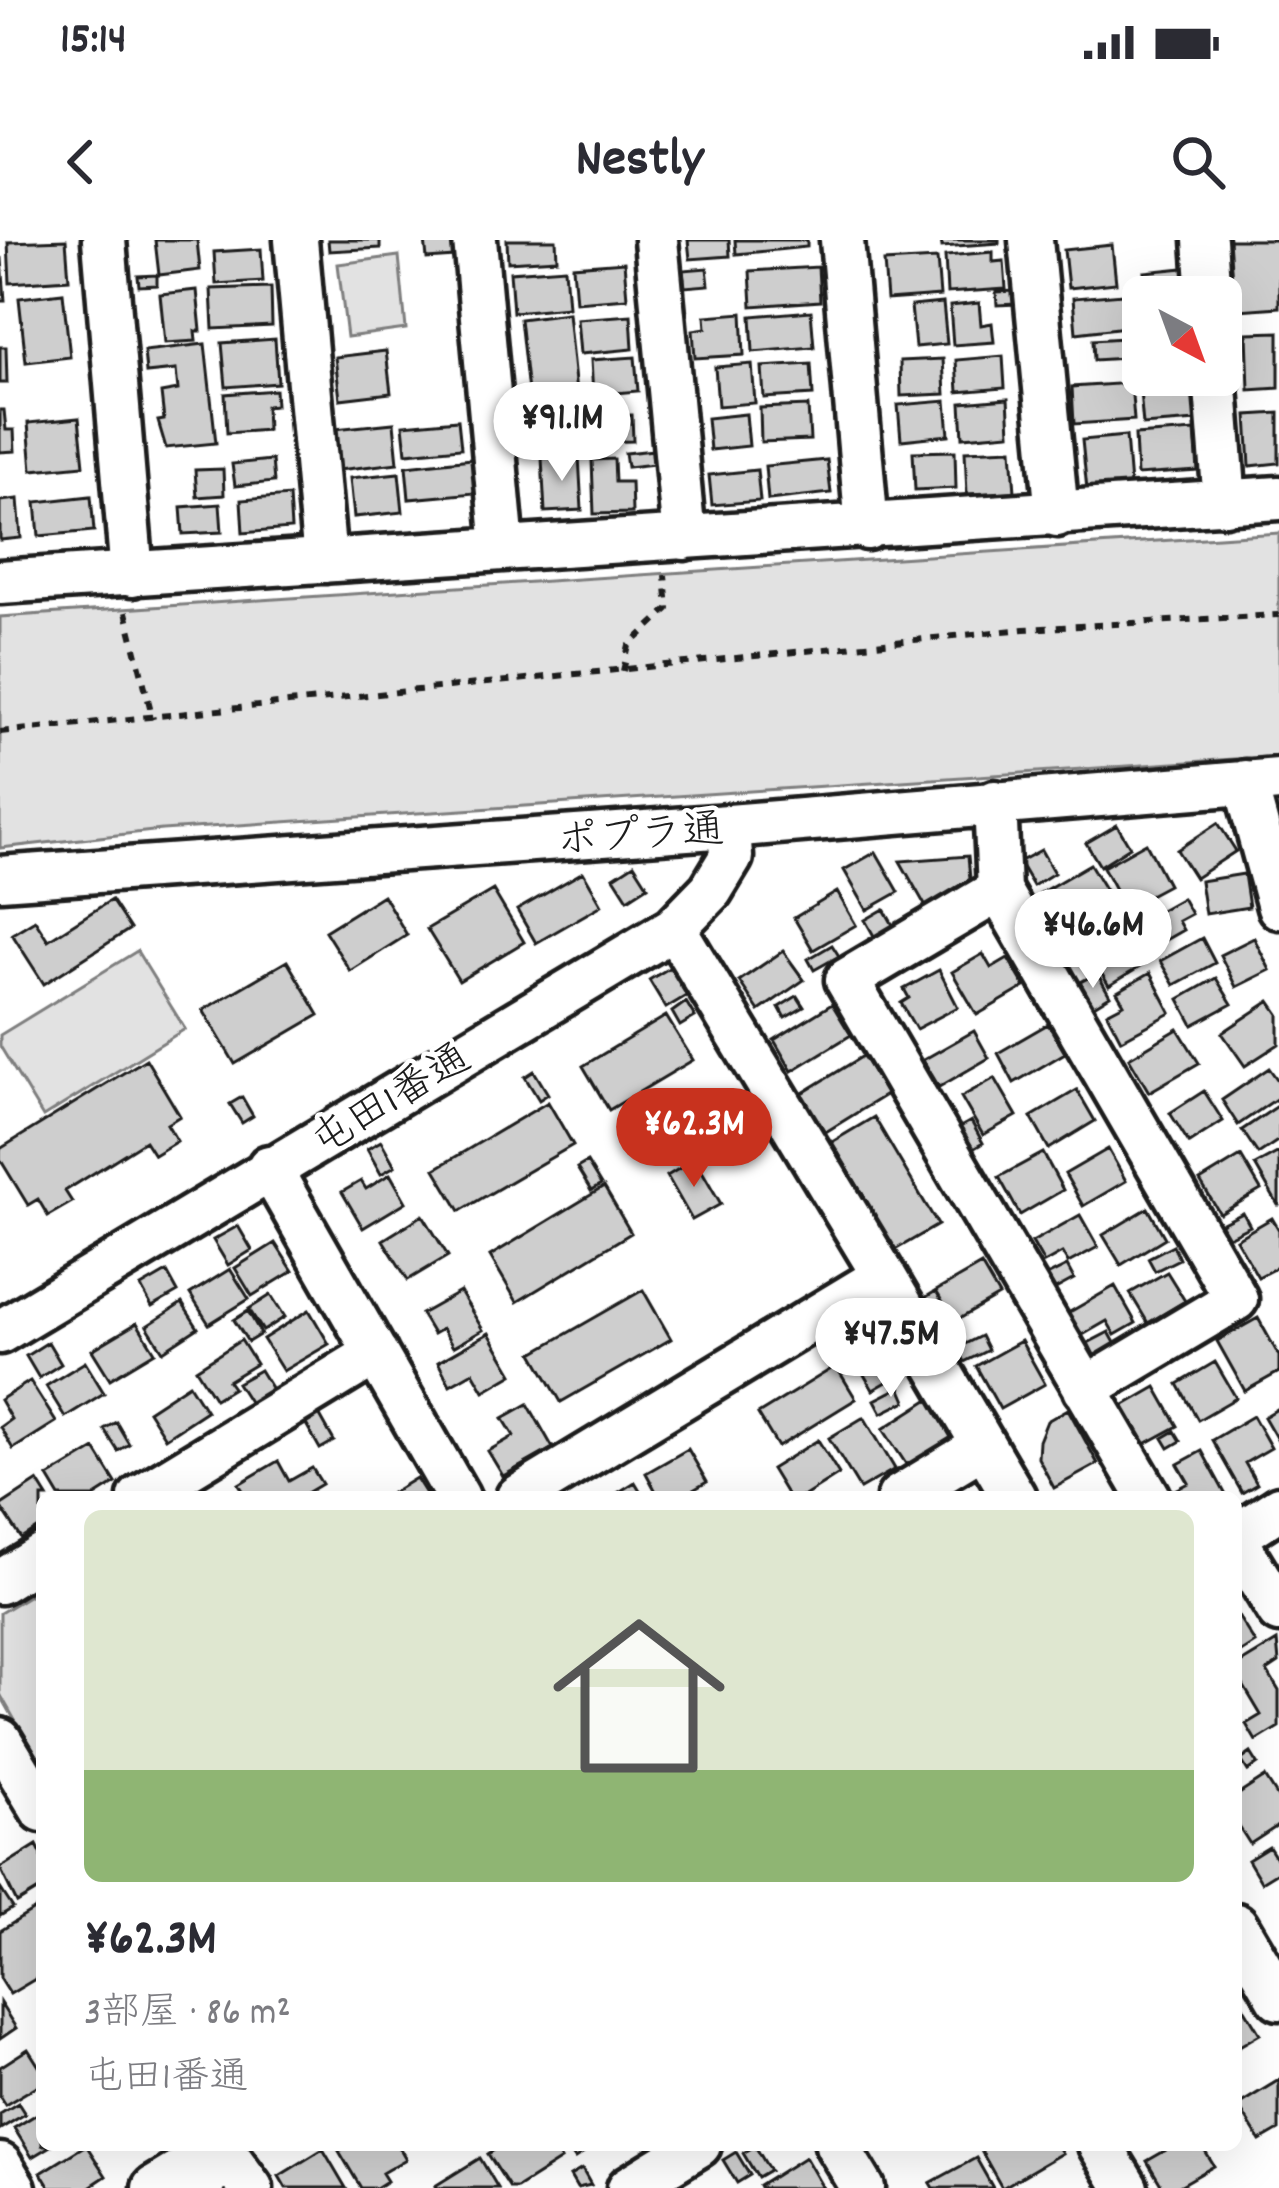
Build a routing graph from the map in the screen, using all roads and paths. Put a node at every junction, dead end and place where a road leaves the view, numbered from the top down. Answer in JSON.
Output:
{"nodes":[{"id":1,"x":104,"y":240,"type":"edge"},
{"id":2,"x":296,"y":240,"type":"edge"},
{"id":3,"x":476,"y":240,"type":"edge"},
{"id":4,"x":656,"y":240,"type":"edge"},
{"id":5,"x":842,"y":240,"type":"edge"},
{"id":6,"x":1031,"y":240,"type":"edge"},
{"id":7,"x":1205,"y":240,"type":"edge"},
{"id":8,"x":1208,"y":276,"type":"edge"},
{"id":9,"x":1217,"y":396,"type":"edge"},
{"id":10,"x":1279,"y":498,"type":"edge"},
{"id":11,"x":1225,"y":503,"type":"junction"},
{"id":12,"x":1058,"y":515,"type":"junction"},
{"id":13,"x":867,"y":528,"type":"junction"},
{"id":14,"x":684,"y":538,"type":"junction"},
{"id":15,"x":503,"y":548,"type":"junction"},
{"id":16,"x":325,"y":560,"type":"junction"},
{"id":17,"x":132,"y":575,"type":"junction"},
{"id":18,"x":0,"y":582,"type":"edge"},
{"id":19,"x":1279,"y":615,"type":"edge"},
{"id":20,"x":623,"y":670,"type":"junction"},
{"id":21,"x":152,"y":719,"type":"junction"},
{"id":22,"x":0,"y":732,"type":"edge"},
{"id":23,"x":1262,"y":781,"type":"edge"},
{"id":24,"x":995,"y":802,"type":"junction"},
{"id":25,"x":729,"y":826,"type":"junction"},
{"id":26,"x":0,"y":878,"type":"edge"},
{"id":27,"x":999,"y":890,"type":"junction"},
{"id":28,"x":1279,"y":907,"type":"edge"},
{"id":29,"x":674,"y":928,"type":"junction"},
{"id":30,"x":269,"y":1168,"type":"junction"},
{"id":31,"x":884,"y":1276,"type":"junction"},
{"id":32,"x":0,"y":1332,"type":"edge"},
{"id":33,"x":376,"y":1353,"type":"junction"},
{"id":34,"x":1085,"y":1389,"type":"junction"},
{"id":35,"x":983,"y":1446,"type":"junction"},
{"id":36,"x":150,"y":1491,"type":"edge"},
{"id":37,"x":455,"y":1491,"type":"edge"},
{"id":38,"x":528,"y":1491,"type":"edge"},
{"id":39,"x":908,"y":1491,"type":"edge"},
{"id":40,"x":1010,"y":1491,"type":"edge"},
{"id":41,"x":1145,"y":1491,"type":"edge"},
{"id":42,"x":1279,"y":1508,"type":"edge"},
{"id":43,"x":1242,"y":1534,"type":"edge"},
{"id":44,"x":1242,"y":1548,"type":"edge"},
{"id":45,"x":36,"y":1560,"type":"edge"},
{"id":46,"x":0,"y":1582,"type":"edge"},
{"id":47,"x":1279,"y":1611,"type":"edge"},
{"id":48,"x":0,"y":1740,"type":"edge"},
{"id":49,"x":29,"y":1798,"type":"edge"},
{"id":50,"x":1242,"y":1935,"type":"edge"},
{"id":51,"x":1279,"y":1998,"type":"edge"},
{"id":52,"x":214,"y":2151,"type":"edge"},
{"id":53,"x":220,"y":2151,"type":"edge"},
{"id":54,"x":225,"y":2151,"type":"edge"},
{"id":55,"x":690,"y":2151,"type":"edge"},
{"id":56,"x":841,"y":2151,"type":"edge"},
{"id":57,"x":1104,"y":2151,"type":"edge"},
{"id":58,"x":0,"y":2165,"type":"edge"},
{"id":59,"x":14,"y":2188,"type":"edge"},
{"id":60,"x":154,"y":2188,"type":"edge"},
{"id":61,"x":202,"y":2188,"type":"edge"},
{"id":62,"x":251,"y":2188,"type":"edge"},
{"id":63,"x":629,"y":2188,"type":"edge"},
{"id":64,"x":863,"y":2188,"type":"edge"},
{"id":65,"x":1126,"y":2188,"type":"edge"}],
"edges":[{"from":1,"to":17,"type":"street"},
{"from":2,"to":16,"type":"street"},
{"from":3,"to":15,"type":"street"},
{"from":4,"to":14,"type":"street"},
{"from":5,"to":13,"type":"street"},
{"from":6,"to":12,"type":"street"},
{"from":7,"to":8,"type":"street"},
{"from":9,"to":11,"type":"street"},
{"from":10,"to":11,"type":"street"},
{"from":11,"to":12,"type":"street"},
{"from":12,"to":13,"type":"street"},
{"from":13,"to":14,"type":"street"},
{"from":14,"to":15,"type":"street"},
{"from":14,"to":20,"type":"path"},
{"from":15,"to":16,"type":"street"},
{"from":16,"to":17,"type":"street"},
{"from":17,"to":18,"type":"street"},
{"from":17,"to":21,"type":"path"},
{"from":19,"to":20,"type":"path"},
{"from":20,"to":21,"type":"path"},
{"from":21,"to":22,"type":"path"},
{"from":23,"to":24,"type":"street","name":"ポプラ通"},
{"from":23,"to":28,"type":"street"},
{"from":24,"to":25,"type":"street","name":"ポプラ通"},
{"from":24,"to":27,"type":"street"},
{"from":25,"to":26,"type":"street","name":"ポプラ通"},
{"from":25,"to":29,"type":"street","name":"屯田1番通"},
{"from":27,"to":34,"type":"street"},
{"from":27,"to":34,"type":"street"},
{"from":29,"to":30,"type":"street","name":"屯田1番通"},
{"from":29,"to":31,"type":"street"},
{"from":30,"to":32,"type":"street","name":"屯田1番通"},
{"from":30,"to":33,"type":"street"},
{"from":31,"to":35,"type":"street"},
{"from":31,"to":38,"type":"street"},
{"from":33,"to":36,"type":"street"},
{"from":33,"to":37,"type":"street"},
{"from":34,"to":41,"type":"street"},
{"from":35,"to":39,"type":"street"},
{"from":35,"to":40,"type":"street"},
{"from":42,"to":43,"type":"street"},
{"from":44,"to":47,"type":"street"},
{"from":45,"to":46,"type":"street"},
{"from":48,"to":49,"type":"street"},
{"from":50,"to":51,"type":"street"},
{"from":52,"to":60,"type":"street"},
{"from":53,"to":61,"type":"street"},
{"from":54,"to":62,"type":"street"},
{"from":55,"to":63,"type":"street"},
{"from":56,"to":64,"type":"street"},
{"from":57,"to":65,"type":"street"},
{"from":58,"to":59,"type":"street"}]}
